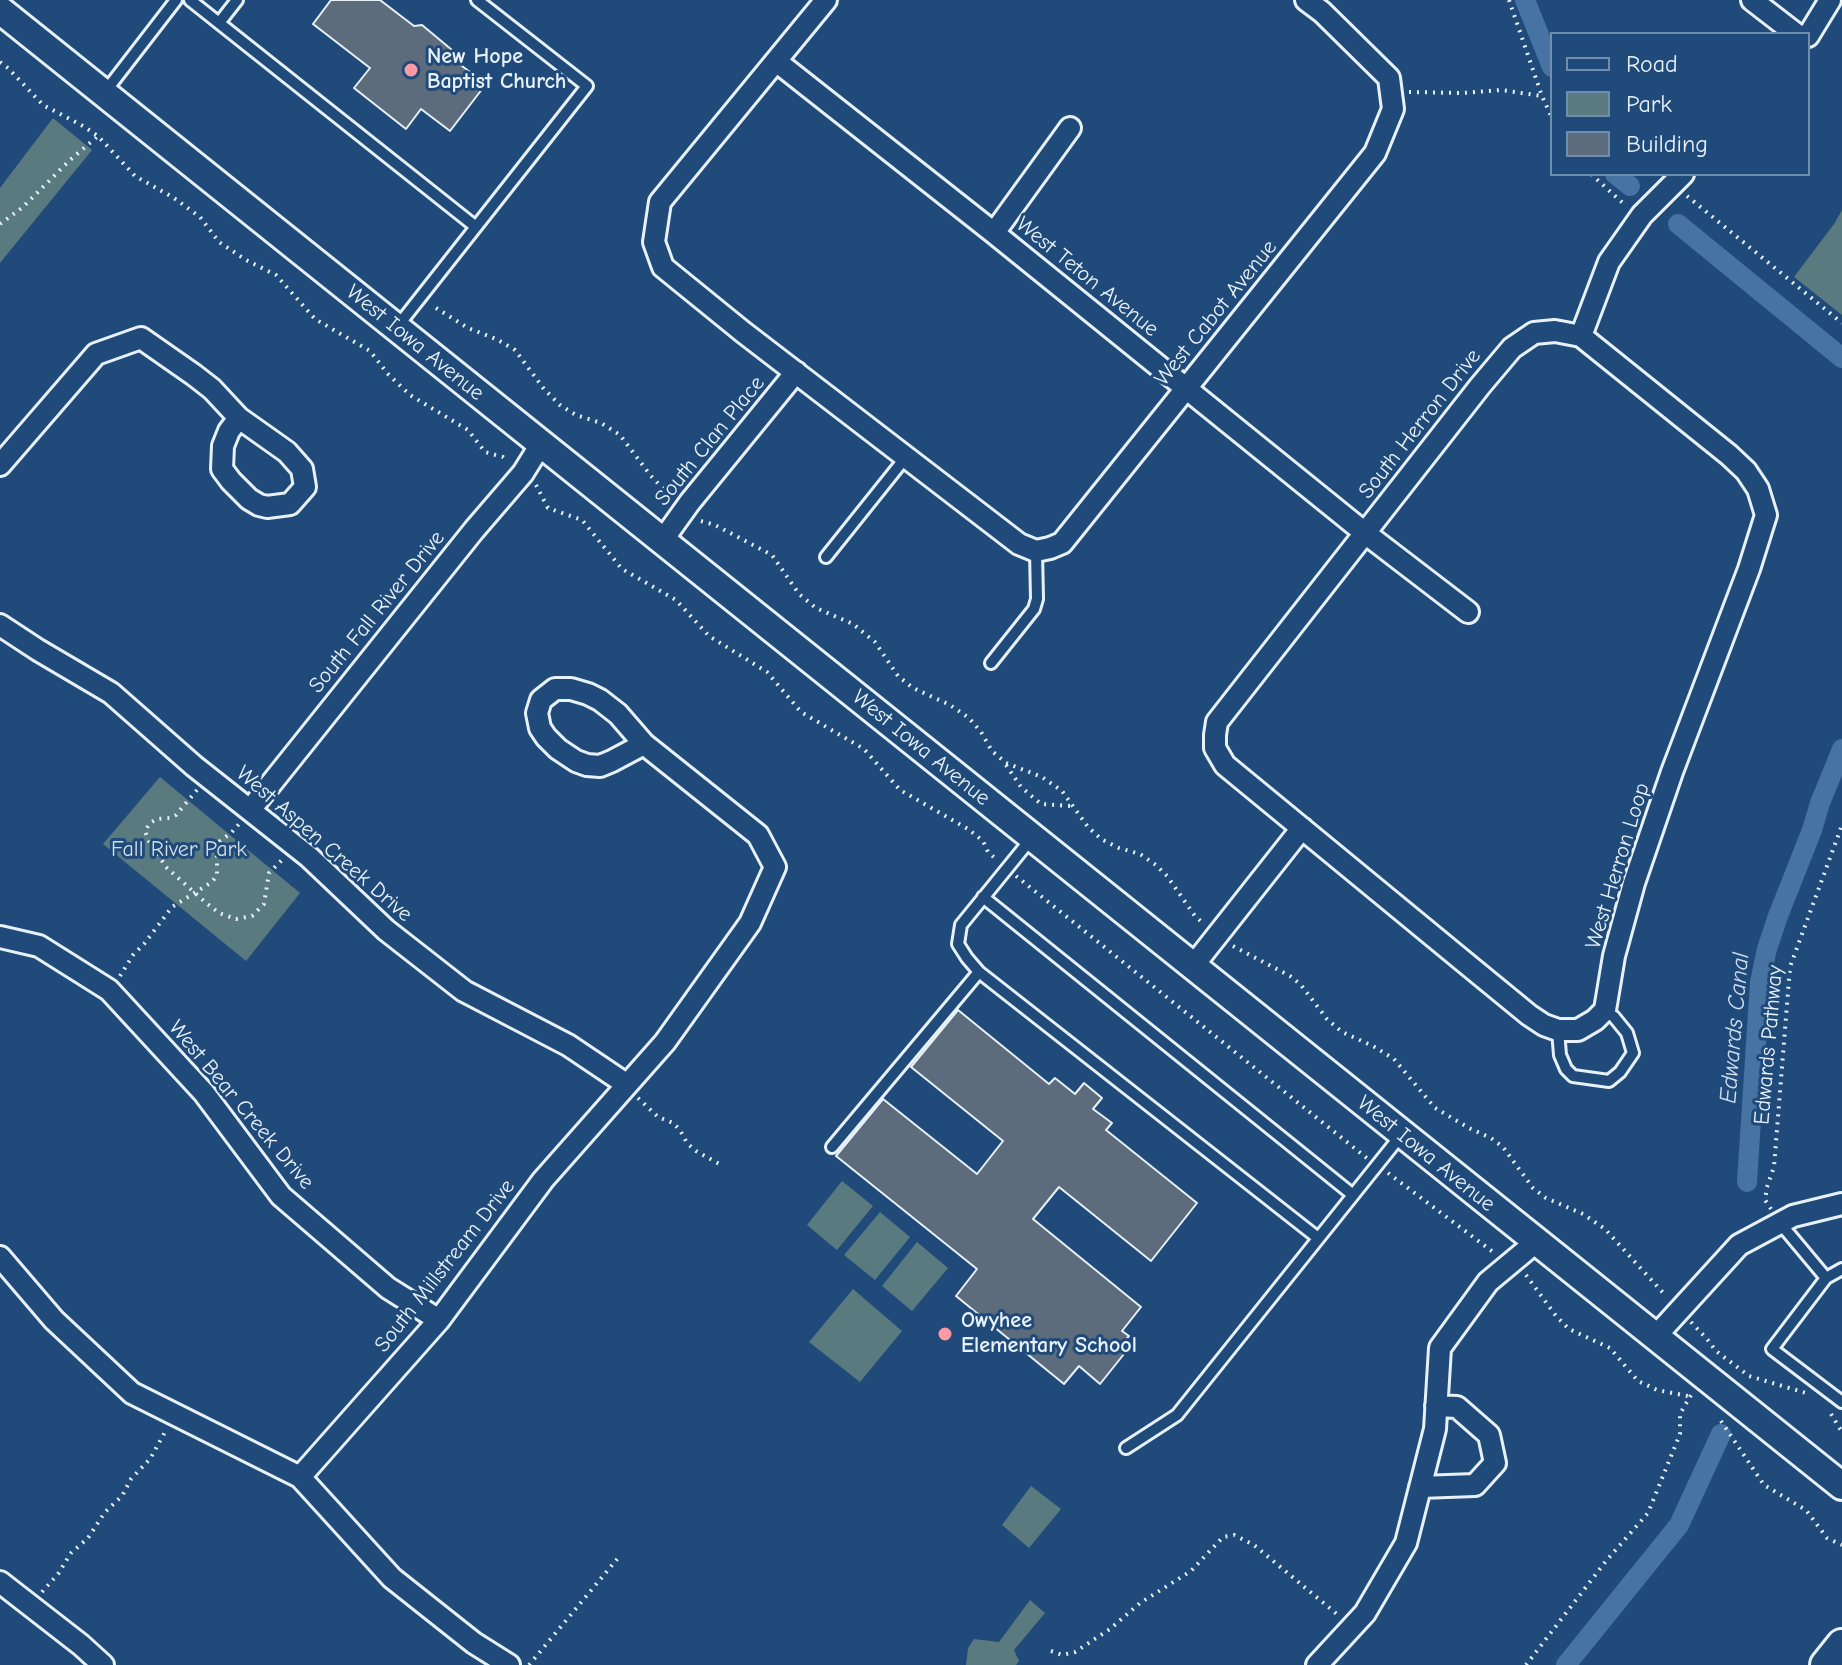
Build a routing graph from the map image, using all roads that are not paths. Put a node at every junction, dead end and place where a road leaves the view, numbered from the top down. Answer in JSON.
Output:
{"nodes":[{"id":1,"x":176,"y":0,"type":"edge"},
{"id":2,"x":190,"y":0,"type":"edge"},
{"id":3,"x":237,"y":0,"type":"edge"},
{"id":4,"x":477,"y":0,"type":"edge"},
{"id":5,"x":826,"y":0,"type":"edge"},
{"id":6,"x":1306,"y":0,"type":"edge"},
{"id":7,"x":1752,"y":0,"type":"edge"},
{"id":8,"x":1830,"y":0,"type":"edge"},
{"id":9,"x":0,"y":10,"type":"edge"},
{"id":10,"x":219,"y":23,"type":"junction"},
{"id":11,"x":1793,"y":32,"type":"edge"},
{"id":12,"x":1810,"y":33,"type":"edge"},
{"id":13,"x":776,"y":61,"type":"junction"},
{"id":14,"x":104,"y":93,"type":"junction"},
{"id":15,"x":1070,"y":128,"type":"dead end"},
{"id":16,"x":1678,"y":179,"type":"edge"},
{"id":17,"x":476,"y":227,"type":"junction"},
{"id":18,"x":994,"y":233,"type":"junction"},
{"id":19,"x":397,"y":328,"type":"junction"},
{"id":20,"x":1581,"y":336,"type":"junction"},
{"id":21,"x":796,"y":372,"type":"junction"},
{"id":22,"x":1187,"y":388,"type":"junction"},
{"id":23,"x":239,"y":418,"type":"junction"},
{"id":24,"x":541,"y":444,"type":"junction"},
{"id":25,"x":906,"y":457,"type":"junction"},
{"id":26,"x":0,"y":465,"type":"edge"},
{"id":27,"x":1365,"y":533,"type":"junction"},
{"id":28,"x":662,"y":541,"type":"junction"},
{"id":29,"x":1036,"y":551,"type":"junction"},
{"id":30,"x":826,"y":557,"type":"dead end"},
{"id":31,"x":1468,"y":612,"type":"dead end"},
{"id":32,"x":0,"y":625,"type":"edge"},
{"id":33,"x":991,"y":663,"type":"dead end"},
{"id":34,"x":644,"y":744,"type":"junction"},
{"id":35,"x":250,"y":810,"type":"junction"},
{"id":36,"x":1302,"y":828,"type":"junction"},
{"id":37,"x":1032,"y":838,"type":"junction"},
{"id":38,"x":983,"y":897,"type":"junction"},
{"id":39,"x":0,"y":937,"type":"edge"},
{"id":40,"x":1193,"y":966,"type":"junction"},
{"id":41,"x":979,"y":972,"type":"junction"},
{"id":42,"x":1605,"y":1010,"type":"junction"},
{"id":43,"x":1558,"y":1030,"type":"junction"},
{"id":44,"x":626,"y":1084,"type":"junction"},
{"id":45,"x":1402,"y":1134,"type":"junction"},
{"id":46,"x":832,"y":1147,"type":"dead end"},
{"id":47,"x":1353,"y":1195,"type":"junction"},
{"id":48,"x":1842,"y":1204,"type":"edge"},
{"id":49,"x":1780,"y":1223,"type":"junction"},
{"id":50,"x":1318,"y":1238,"type":"junction"},
{"id":51,"x":1536,"y":1242,"type":"junction"},
{"id":52,"x":0,"y":1257,"type":"edge"},
{"id":53,"x":1842,"y":1269,"type":"edge"},
{"id":54,"x":1826,"y":1278,"type":"junction"},
{"id":55,"x":439,"y":1320,"type":"junction"},
{"id":56,"x":1655,"y":1337,"type":"junction"},
{"id":57,"x":1842,"y":1402,"type":"edge"},
{"id":58,"x":1436,"y":1406,"type":"junction"},
{"id":59,"x":1126,"y":1448,"type":"dead end"},
{"id":60,"x":300,"y":1477,"type":"junction"},
{"id":61,"x":1842,"y":1486,"type":"edge"},
{"id":62,"x":1420,"y":1487,"type":"junction"},
{"id":63,"x":0,"y":1582,"type":"edge"},
{"id":64,"x":1842,"y":1645,"type":"edge"},
{"id":65,"x":103,"y":1665,"type":"edge"},
{"id":66,"x":509,"y":1665,"type":"edge"},
{"id":67,"x":1317,"y":1665,"type":"edge"},
{"id":68,"x":1826,"y":1665,"type":"edge"}],
"edges":[{"from":1,"to":14,"type":"lane"},
{"from":2,"to":10,"type":"lane"},
{"from":3,"to":10,"type":"lane"},
{"from":4,"to":17,"type":"lane"},
{"from":5,"to":13,"type":"street"},
{"from":6,"to":22,"type":"street","name":"West Cabot Avenue"},
{"from":7,"to":11,"type":"street"},
{"from":8,"to":12,"type":"street"},
{"from":9,"to":14,"type":"street","name":"West Iowa Avenue"},
{"from":10,"to":17,"type":"lane"},
{"from":13,"to":18,"type":"street","name":"West Teton Avenue"},
{"from":13,"to":21,"type":"street"},
{"from":14,"to":19,"type":"street","name":"West Iowa Avenue"},
{"from":15,"to":18,"type":"street"},
{"from":16,"to":20,"type":"street"},
{"from":17,"to":19,"type":"lane"},
{"from":18,"to":22,"type":"street","name":"West Teton Avenue"},
{"from":19,"to":24,"type":"street","name":"West Iowa Avenue"},
{"from":20,"to":27,"type":"street","name":"South Herron Drive"},
{"from":20,"to":42,"type":"street","name":"West Herron Loop"},
{"from":21,"to":25,"type":"street"},
{"from":21,"to":28,"type":"street","name":"South Clan Place"},
{"from":22,"to":27,"type":"street","name":"West Teton Avenue"},
{"from":22,"to":29,"type":"street","name":"West Cabot Avenue"},
{"from":23,"to":23,"type":"street"},
{"from":23,"to":26,"type":"street"},
{"from":24,"to":28,"type":"street","name":"West Iowa Avenue"},
{"from":24,"to":35,"type":"street","name":"South Fall River Drive"},
{"from":25,"to":29,"type":"street"},
{"from":25,"to":30,"type":"lane"},
{"from":27,"to":31,"type":"street","name":"West Teton Avenue"},
{"from":27,"to":36,"type":"street","name":"South Herron Drive"},
{"from":28,"to":37,"type":"street","name":"West Iowa Avenue"},
{"from":29,"to":33,"type":"lane"},
{"from":32,"to":35,"type":"street","name":"West Aspen Creek Drive"},
{"from":34,"to":34,"type":"street"},
{"from":34,"to":44,"type":"street","name":"South Millstream Drive"},
{"from":35,"to":44,"type":"street","name":"West Aspen Creek Drive"},
{"from":36,"to":40,"type":"street"},
{"from":36,"to":43,"type":"street"},
{"from":37,"to":38,"type":"lane"},
{"from":37,"to":40,"type":"street","name":"West Iowa Avenue"},
{"from":38,"to":41,"type":"lane"},
{"from":38,"to":47,"type":"lane"},
{"from":39,"to":55,"type":"street","name":"West Bear Creek Drive"},
{"from":40,"to":45,"type":"street","name":"West Iowa Avenue"},
{"from":41,"to":46,"type":"lane"},
{"from":41,"to":50,"type":"lane"},
{"from":42,"to":43,"type":"street"},
{"from":42,"to":43,"type":"lane"},
{"from":44,"to":55,"type":"street","name":"South Millstream Drive"},
{"from":45,"to":47,"type":"lane"},
{"from":45,"to":51,"type":"street","name":"West Iowa Avenue"},
{"from":47,"to":50,"type":"lane"},
{"from":48,"to":49,"type":"street"},
{"from":49,"to":54,"type":"lane"},
{"from":49,"to":56,"type":"street"},
{"from":50,"to":59,"type":"lane"},
{"from":51,"to":56,"type":"street","name":"West Iowa Avenue"},
{"from":51,"to":58,"type":"street"},
{"from":52,"to":60,"type":"street"},
{"from":53,"to":54,"type":"lane"},
{"from":54,"to":57,"type":"lane"},
{"from":55,"to":60,"type":"street","name":"South Millstream Drive"},
{"from":56,"to":61,"type":"street","name":"West Iowa Avenue"},
{"from":58,"to":62,"type":"street"},
{"from":58,"to":62,"type":"street"},
{"from":60,"to":66,"type":"street"},
{"from":62,"to":67,"type":"street"},
{"from":63,"to":65,"type":"street"},
{"from":64,"to":68,"type":"main road"}]}
